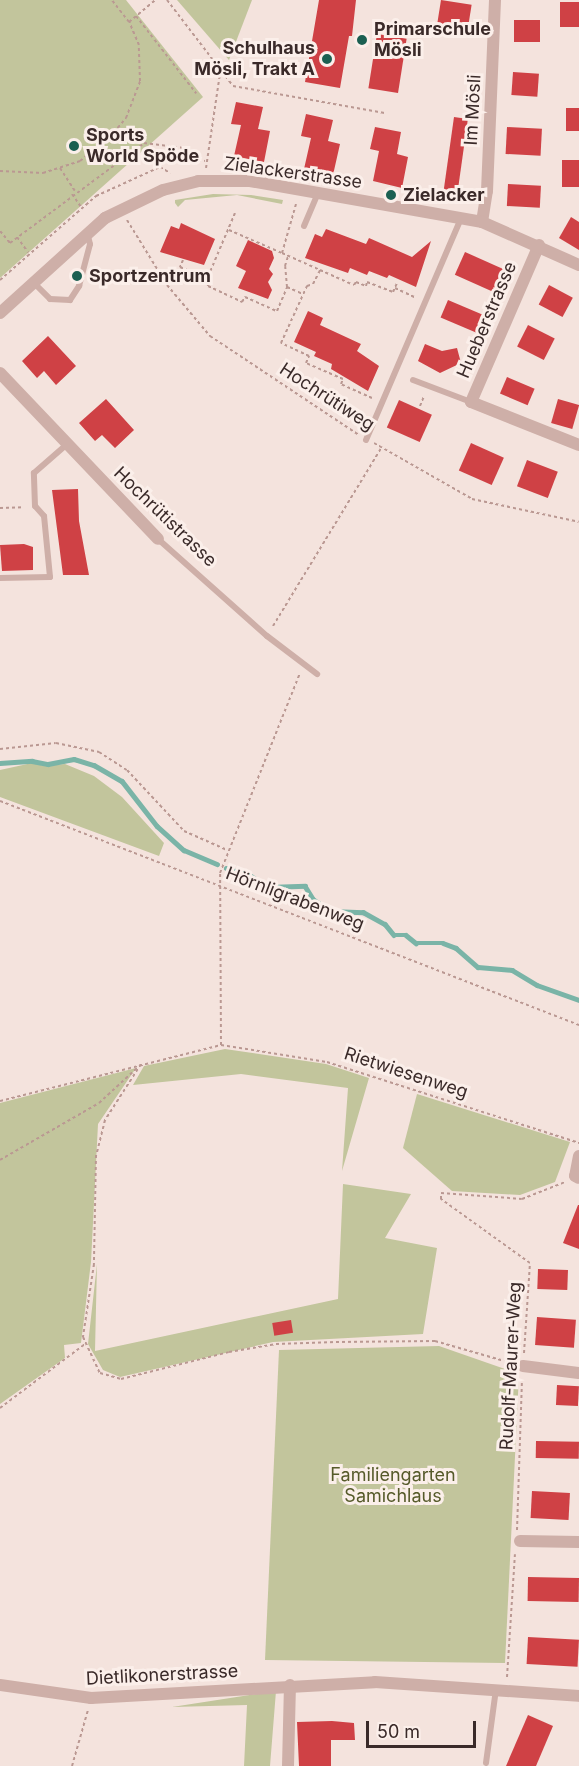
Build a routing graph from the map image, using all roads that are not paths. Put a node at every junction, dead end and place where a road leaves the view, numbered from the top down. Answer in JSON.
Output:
{"nodes":[{"id":1,"x":495,"y":0,"type":"edge"},
{"id":2,"x":318,"y":193,"type":"junction"},
{"id":3,"x":461,"y":218,"type":"junction"},
{"id":4,"x":482,"y":222,"type":"junction"},
{"id":5,"x":304,"y":226,"type":"dead end"},
{"id":6,"x":87,"y":232,"type":"junction"},
{"id":7,"x":539,"y":244,"type":"junction"},
{"id":8,"x":579,"y":265,"type":"edge"},
{"id":9,"x":33,"y":281,"type":"junction"},
{"id":10,"x":0,"y":313,"type":"edge"},
{"id":11,"x":0,"y":373,"type":"edge"},
{"id":12,"x":413,"y":380,"type":"dead end"},
{"id":13,"x":471,"y":402,"type":"junction"},
{"id":14,"x":366,"y":440,"type":"road end"},
{"id":15,"x":66,"y":445,"type":"junction"},
{"id":16,"x":579,"y":446,"type":"edge"},
{"id":17,"x":158,"y":539,"type":"joint"},
{"id":18,"x":0,"y":578,"type":"edge"},
{"id":19,"x":317,"y":674,"type":"dead end"},
{"id":20,"x":579,"y":1156,"type":"edge"},
{"id":21,"x":577,"y":1177,"type":"edge"},
{"id":22,"x":523,"y":1366,"type":"road end"},
{"id":23,"x":579,"y":1372,"type":"edge"},
{"id":24,"x":579,"y":1542,"type":"edge"},
{"id":25,"x":517,"y":1544,"type":"road end"},
{"id":26,"x":0,"y":1685,"type":"edge"},
{"id":27,"x":290,"y":1685,"type":"junction"},
{"id":28,"x":502,"y":1688,"type":"junction"},
{"id":29,"x":579,"y":1696,"type":"edge"},
{"id":30,"x":486,"y":1763,"type":"dead end"},
{"id":31,"x":288,"y":1766,"type":"edge"}],
"edges":[{"from":1,"to":4,"type":"street","name":"Im Mösli"},
{"from":2,"to":3,"type":"street","name":"Zielackerstrasse"},
{"from":2,"to":5,"type":"lane"},
{"from":2,"to":6,"type":"street","name":"Zielackerstrasse"},
{"from":3,"to":4,"type":"street","name":"Zielackerstrasse"},
{"from":3,"to":14,"type":"lane"},
{"from":4,"to":7,"type":"street","name":"Zielackerstrasse"},
{"from":6,"to":9,"type":"street","name":"Zielackerstrasse"},
{"from":6,"to":9,"type":"lane"},
{"from":7,"to":8,"type":"street","name":"Zielackerstrasse"},
{"from":7,"to":13,"type":"street","name":"Hueberstrasse"},
{"from":9,"to":10,"type":"street","name":"Zielackerstrasse"},
{"from":11,"to":15,"type":"street","name":"Hochrütistrasse"},
{"from":12,"to":13,"type":"lane"},
{"from":13,"to":16,"type":"street","name":"Hueberstrasse"},
{"from":15,"to":17,"type":"street","name":"Hochrütistrasse"},
{"from":15,"to":18,"type":"lane"},
{"from":17,"to":19,"type":"lane","name":"Hochrütistrasse"},
{"from":20,"to":21,"type":"street"},
{"from":22,"to":23,"type":"street"},
{"from":24,"to":25,"type":"street"},
{"from":26,"to":27,"type":"street","name":"Dietlikonerstrasse"},
{"from":27,"to":28,"type":"street","name":"Dietlikonerstrasse"},
{"from":27,"to":31,"type":"street"},
{"from":28,"to":29,"type":"street","name":"Dietlikonerstrasse"},
{"from":28,"to":30,"type":"lane"}]}
